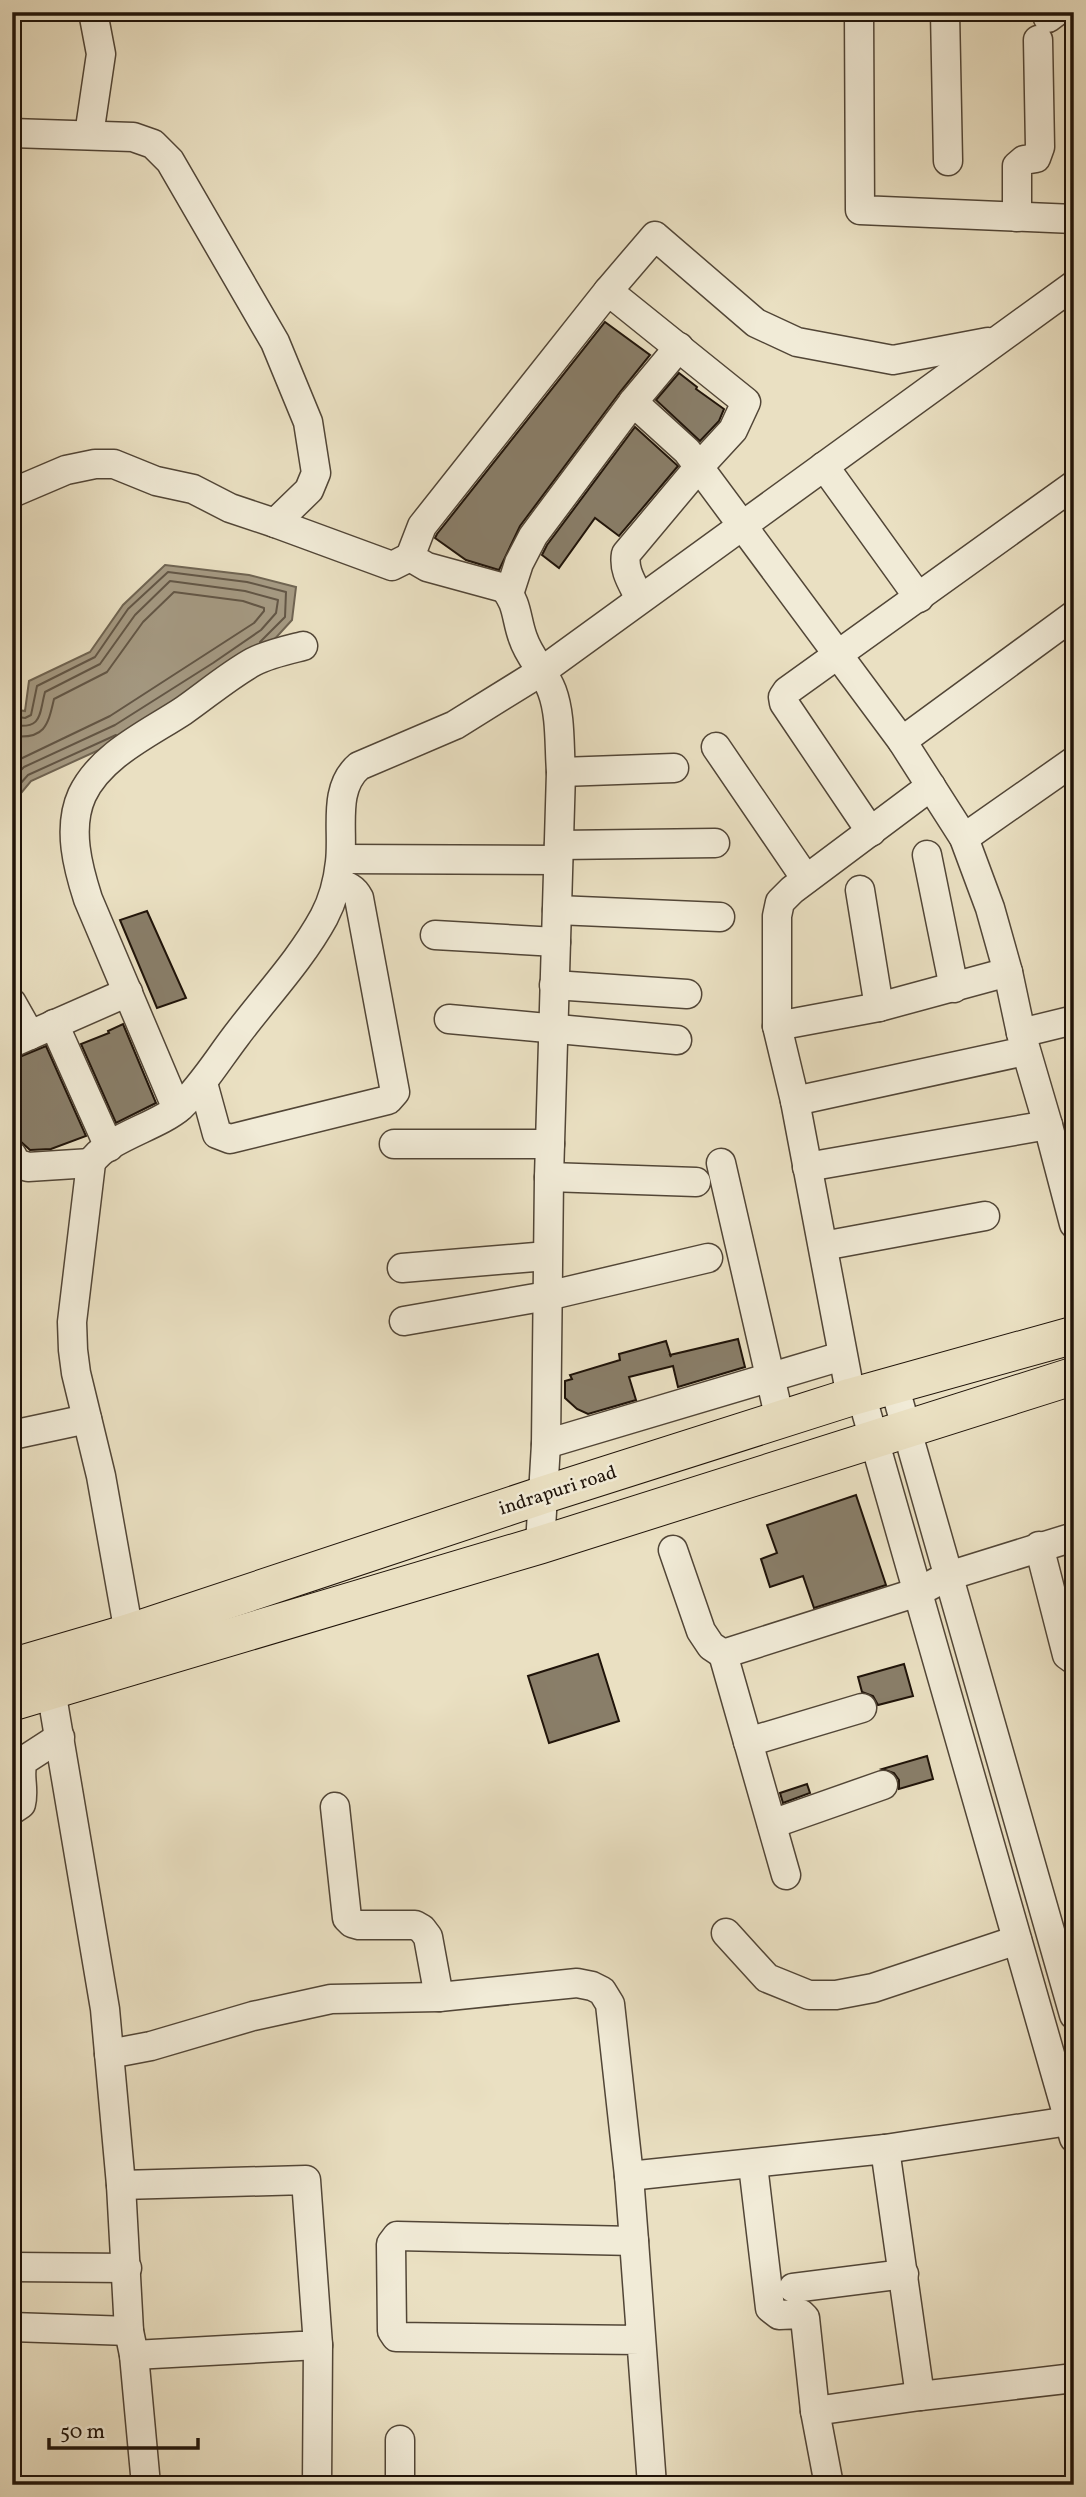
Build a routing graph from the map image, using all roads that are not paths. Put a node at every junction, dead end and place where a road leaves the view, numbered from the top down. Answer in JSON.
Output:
{"nodes":[{"id":1,"x":93,"y":12,"type":"edge"},
{"id":2,"x":859,"y":12,"type":"edge"},
{"id":3,"x":945,"y":12,"type":"edge"},
{"id":4,"x":1047,"y":23,"type":"edge"},
{"id":5,"x":12,"y":133,"type":"edge"},
{"id":6,"x":89,"y":135,"type":"junction"},
{"id":7,"x":948,"y":161,"type":"dead end"},
{"id":8,"x":1017,"y":216,"type":"junction"},
{"id":9,"x":1074,"y":219,"type":"edge"},
{"id":10,"x":1073,"y":289,"type":"edge"},
{"id":11,"x":608,"y":291,"type":"junction"},
{"id":12,"x":996,"y":340,"type":"junction"},
{"id":13,"x":679,"y":348,"type":"junction"},
{"id":14,"x":633,"y":402,"type":"junction"},
{"id":15,"x":824,"y":466,"type":"junction"},
{"id":16,"x":698,"y":468,"type":"junction"},
{"id":17,"x":1074,"y":485,"type":"edge"},
{"id":18,"x":12,"y":493,"type":"edge"},
{"id":19,"x":275,"y":523,"type":"junction"},
{"id":20,"x":741,"y":526,"type":"junction"},
{"id":21,"x":410,"y":557,"type":"junction"},
{"id":22,"x":509,"y":594,"type":"junction"},
{"id":23,"x":640,"y":598,"type":"junction"},
{"id":24,"x":919,"y":598,"type":"junction"},
{"id":25,"x":1074,"y":615,"type":"edge"},
{"id":26,"x":303,"y":646,"type":"dead end"},
{"id":27,"x":838,"y":657,"type":"junction"},
{"id":28,"x":542,"y":671,"type":"junction"},
{"id":29,"x":902,"y":741,"type":"junction"},
{"id":30,"x":716,"y":747,"type":"dead end"},
{"id":31,"x":674,"y":768,"type":"dead end"},
{"id":32,"x":561,"y":772,"type":"junction"},
{"id":33,"x":1072,"y":773,"type":"edge"},
{"id":34,"x":931,"y":786,"type":"junction"},
{"id":35,"x":871,"y":832,"type":"junction"},
{"id":36,"x":964,"y":838,"type":"junction"},
{"id":37,"x":715,"y":843,"type":"dead end"},
{"id":38,"x":559,"y":853,"type":"junction"},
{"id":39,"x":928,"y":855,"type":"dead end"},
{"id":40,"x":339,"y":871,"type":"junction"},
{"id":41,"x":806,"y":879,"type":"junction"},
{"id":42,"x":860,"y":890,"type":"dead end"},
{"id":43,"x":557,"y":910,"type":"junction"},
{"id":44,"x":720,"y":917,"type":"dead end"},
{"id":45,"x":435,"y":934,"type":"dead end"},
{"id":46,"x":556,"y":942,"type":"junction"},
{"id":47,"x":1008,"y":972,"type":"junction"},
{"id":48,"x":554,"y":985,"type":"junction"},
{"id":49,"x":954,"y":988,"type":"junction"},
{"id":50,"x":128,"y":992,"type":"junction"},
{"id":51,"x":687,"y":994,"type":"dead end"},
{"id":52,"x":12,"y":1003,"type":"edge"},
{"id":53,"x":879,"y":1007,"type":"junction"},
{"id":54,"x":449,"y":1019,"type":"dead end"},
{"id":55,"x":1074,"y":1020,"type":"edge"},
{"id":56,"x":777,"y":1026,"type":"junction"},
{"id":57,"x":553,"y":1028,"type":"junction"},
{"id":58,"x":32,"y":1034,"type":"edge"},
{"id":59,"x":677,"y":1040,"type":"dead end"},
{"id":60,"x":1023,"y":1042,"type":"junction"},
{"id":61,"x":203,"y":1083,"type":"junction"},
{"id":62,"x":795,"y":1101,"type":"junction"},
{"id":63,"x":177,"y":1109,"type":"junction"},
{"id":64,"x":1048,"y":1125,"type":"junction"},
{"id":65,"x":394,"y":1144,"type":"dead end"},
{"id":66,"x":550,"y":1144,"type":"junction"},
{"id":67,"x":12,"y":1155,"type":"edge"},
{"id":68,"x":100,"y":1155,"type":"junction"},
{"id":69,"x":721,"y":1163,"type":"dead end"},
{"id":70,"x":807,"y":1167,"type":"junction"},
{"id":71,"x":549,"y":1177,"type":"junction"},
{"id":72,"x":696,"y":1182,"type":"dead end"},
{"id":73,"x":985,"y":1216,"type":"dead end"},
{"id":74,"x":1074,"y":1224,"type":"edge"},
{"id":75,"x":823,"y":1247,"type":"junction"},
{"id":76,"x":547,"y":1256,"type":"junction"},
{"id":77,"x":708,"y":1258,"type":"dead end"},
{"id":78,"x":402,"y":1268,"type":"dead end"},
{"id":79,"x":547,"y":1296,"type":"junction"},
{"id":80,"x":404,"y":1321,"type":"dead end"},
{"id":81,"x":1074,"y":1335,"type":"edge"},
{"id":82,"x":842,"y":1356,"type":"junction"},
{"id":83,"x":1074,"y":1376,"type":"edge"},
{"id":84,"x":770,"y":1377,"type":"junction"},
{"id":85,"x":869,"y":1392,"type":"junction"},
{"id":86,"x":87,"y":1419,"type":"junction"},
{"id":87,"x":780,"y":1420,"type":"junction"},
{"id":88,"x":891,"y":1433,"type":"junction"},
{"id":89,"x":12,"y":1435,"type":"edge"},
{"id":90,"x":546,"y":1444,"type":"junction"},
{"id":91,"x":543,"y":1495,"type":"junction"},
{"id":92,"x":1074,"y":1537,"type":"edge"},
{"id":93,"x":540,"y":1545,"type":"junction"},
{"id":94,"x":1039,"y":1546,"type":"junction"},
{"id":95,"x":673,"y":1550,"type":"dead end"},
{"id":96,"x":948,"y":1576,"type":"junction"},
{"id":97,"x":918,"y":1592,"type":"junction"},
{"id":98,"x":131,"y":1648,"type":"junction"},
{"id":99,"x":723,"y":1654,"type":"junction"},
{"id":100,"x":1074,"y":1660,"type":"edge"},
{"id":101,"x":36,"y":1671,"type":"edge"},
{"id":102,"x":12,"y":1702,"type":"edge"},
{"id":103,"x":862,"y":1708,"type":"dead end"},
{"id":104,"x":60,"y":1737,"type":"junction"},
{"id":105,"x":748,"y":1742,"type":"junction"},
{"id":106,"x":883,"y":1786,"type":"dead end"},
{"id":107,"x":335,"y":1807,"type":"dead end"},
{"id":108,"x":12,"y":1810,"type":"edge"},
{"id":109,"x":772,"y":1824,"type":"junction"},
{"id":110,"x":786,"y":1875,"type":"dead end"},
{"id":111,"x":726,"y":1933,"type":"dead end"},
{"id":112,"x":1017,"y":1940,"type":"junction"},
{"id":113,"x":439,"y":1997,"type":"junction"},
{"id":114,"x":1074,"y":2015,"type":"edge"},
{"id":115,"x":109,"y":2054,"type":"junction"},
{"id":116,"x":1071,"y":2130,"type":"edge"},
{"id":117,"x":886,"y":2149,"type":"junction"},
{"id":118,"x":753,"y":2165,"type":"junction"},
{"id":119,"x":629,"y":2176,"type":"junction"},
{"id":120,"x":121,"y":2185,"type":"junction"},
{"id":121,"x":634,"y":2241,"type":"junction"},
{"id":122,"x":12,"y":2267,"type":"edge"},
{"id":123,"x":127,"y":2267,"type":"junction"},
{"id":124,"x":904,"y":2274,"type":"junction"},
{"id":125,"x":793,"y":2288,"type":"dead end"},
{"id":126,"x":12,"y":2328,"type":"edge"},
{"id":127,"x":640,"y":2340,"type":"junction"},
{"id":128,"x":132,"y":2343,"type":"junction"},
{"id":129,"x":318,"y":2345,"type":"junction"},
{"id":130,"x":1074,"y":2378,"type":"edge"},
{"id":131,"x":920,"y":2396,"type":"junction"},
{"id":132,"x":815,"y":2411,"type":"junction"},
{"id":133,"x":400,"y":2440,"type":"dead end"},
{"id":134,"x":146,"y":2485,"type":"edge"},
{"id":135,"x":317,"y":2485,"type":"edge"},
{"id":136,"x":400,"y":2485,"type":"edge"},
{"id":137,"x":652,"y":2485,"type":"edge"},
{"id":138,"x":830,"y":2485,"type":"edge"}],
"edges":[{"from":1,"to":6,"type":"street"},
{"from":2,"to":8,"type":"street"},
{"from":3,"to":7,"type":"street"},
{"from":4,"to":8,"type":"street"},
{"from":5,"to":6,"type":"street"},
{"from":6,"to":19,"type":"street"},
{"from":8,"to":9,"type":"street"},
{"from":10,"to":12,"type":"street"},
{"from":11,"to":12,"type":"street"},
{"from":11,"to":13,"type":"street"},
{"from":11,"to":21,"type":"street"},
{"from":12,"to":15,"type":"street"},
{"from":13,"to":14,"type":"street"},
{"from":13,"to":16,"type":"street"},
{"from":14,"to":16,"type":"street"},
{"from":14,"to":22,"type":"street"},
{"from":15,"to":20,"type":"street"},
{"from":15,"to":24,"type":"street"},
{"from":16,"to":20,"type":"street"},
{"from":16,"to":23,"type":"street"},
{"from":17,"to":24,"type":"street"},
{"from":18,"to":19,"type":"street"},
{"from":19,"to":21,"type":"street"},
{"from":20,"to":23,"type":"street"},
{"from":20,"to":27,"type":"street"},
{"from":21,"to":22,"type":"street"},
{"from":22,"to":28,"type":"street"},
{"from":23,"to":28,"type":"street"},
{"from":24,"to":27,"type":"street"},
{"from":25,"to":29,"type":"street"},
{"from":26,"to":50,"type":"street"},
{"from":27,"to":29,"type":"street"},
{"from":27,"to":35,"type":"street"},
{"from":28,"to":32,"type":"street"},
{"from":28,"to":40,"type":"street"},
{"from":29,"to":34,"type":"street"},
{"from":30,"to":41,"type":"street"},
{"from":31,"to":32,"type":"street"},
{"from":32,"to":38,"type":"street"},
{"from":33,"to":36,"type":"street"},
{"from":34,"to":35,"type":"street"},
{"from":34,"to":36,"type":"street"},
{"from":35,"to":41,"type":"street"},
{"from":36,"to":47,"type":"street"},
{"from":37,"to":38,"type":"street"},
{"from":38,"to":40,"type":"street"},
{"from":38,"to":43,"type":"street"},
{"from":39,"to":49,"type":"street"},
{"from":40,"to":61,"type":"street"},
{"from":40,"to":61,"type":"street"},
{"from":41,"to":56,"type":"street"},
{"from":42,"to":53,"type":"street"},
{"from":43,"to":44,"type":"street"},
{"from":43,"to":46,"type":"street"},
{"from":45,"to":46,"type":"street"},
{"from":46,"to":48,"type":"street"},
{"from":47,"to":49,"type":"street"},
{"from":47,"to":60,"type":"street"},
{"from":48,"to":51,"type":"street"},
{"from":48,"to":57,"type":"street"},
{"from":49,"to":53,"type":"street"},
{"from":50,"to":58,"type":"street"},
{"from":50,"to":63,"type":"street"},
{"from":52,"to":58,"type":"street"},
{"from":53,"to":56,"type":"street"},
{"from":54,"to":57,"type":"street"},
{"from":55,"to":60,"type":"street"},
{"from":56,"to":62,"type":"street"},
{"from":57,"to":59,"type":"street"},
{"from":57,"to":66,"type":"street"},
{"from":58,"to":68,"type":"street"},
{"from":60,"to":62,"type":"street"},
{"from":60,"to":64,"type":"street"},
{"from":61,"to":63,"type":"street"},
{"from":62,"to":70,"type":"street"},
{"from":63,"to":68,"type":"street"},
{"from":64,"to":70,"type":"street"},
{"from":64,"to":74,"type":"street"},
{"from":65,"to":66,"type":"street"},
{"from":66,"to":71,"type":"street"},
{"from":67,"to":68,"type":"street"},
{"from":68,"to":86,"type":"street"},
{"from":69,"to":84,"type":"street"},
{"from":70,"to":75,"type":"street"},
{"from":71,"to":72,"type":"street"},
{"from":71,"to":76,"type":"street"},
{"from":73,"to":75,"type":"street"},
{"from":75,"to":82,"type":"street"},
{"from":76,"to":78,"type":"street"},
{"from":76,"to":79,"type":"street"},
{"from":77,"to":79,"type":"street"},
{"from":79,"to":80,"type":"street"},
{"from":79,"to":90,"type":"street"},
{"from":81,"to":85,"type":"main road","name":"indrapuri road"},
{"from":82,"to":84,"type":"street"},
{"from":82,"to":85,"type":"street"},
{"from":83,"to":88,"type":"main road","name":"indrapuri road"},
{"from":84,"to":87,"type":"street"},
{"from":84,"to":90,"type":"street"},
{"from":85,"to":87,"type":"main road","name":"indrapuri road"},
{"from":85,"to":88,"type":"street"},
{"from":86,"to":89,"type":"street"},
{"from":86,"to":98,"type":"street"},
{"from":87,"to":91,"type":"main road","name":"indrapuri road"},
{"from":88,"to":93,"type":"main road","name":"indrapuri road"},
{"from":88,"to":96,"type":"street"},
{"from":88,"to":97,"type":"street"},
{"from":90,"to":91,"type":"street"},
{"from":91,"to":93,"type":"street"},
{"from":91,"to":98,"type":"main road","name":"indrapuri road"},
{"from":92,"to":94,"type":"street"},
{"from":93,"to":98,"type":"main road","name":"indrapuri road"},
{"from":94,"to":96,"type":"street"},
{"from":94,"to":100,"type":"street"},
{"from":95,"to":99,"type":"street"},
{"from":96,"to":97,"type":"street"},
{"from":96,"to":114,"type":"street"},
{"from":97,"to":99,"type":"street"},
{"from":97,"to":112,"type":"street"},
{"from":98,"to":101,"type":"main road","name":"indrapuri road"},
{"from":99,"to":105,"type":"street"},
{"from":101,"to":102,"type":"main road","name":"indrapuri road"},
{"from":101,"to":104,"type":"street"},
{"from":103,"to":105,"type":"street"},
{"from":104,"to":108,"type":"street"},
{"from":104,"to":115,"type":"street"},
{"from":105,"to":109,"type":"street"},
{"from":106,"to":109,"type":"street"},
{"from":107,"to":113,"type":"street"},
{"from":109,"to":110,"type":"street"},
{"from":111,"to":112,"type":"street"},
{"from":112,"to":116,"type":"street"},
{"from":113,"to":115,"type":"street"},
{"from":113,"to":119,"type":"street"},
{"from":115,"to":120,"type":"street"},
{"from":116,"to":117,"type":"street"},
{"from":117,"to":118,"type":"street"},
{"from":117,"to":124,"type":"street"},
{"from":118,"to":119,"type":"street"},
{"from":118,"to":132,"type":"street"},
{"from":119,"to":121,"type":"street"},
{"from":120,"to":123,"type":"street"},
{"from":120,"to":129,"type":"street"},
{"from":121,"to":127,"type":"street"},
{"from":121,"to":127,"type":"street"},
{"from":122,"to":123,"type":"street"},
{"from":123,"to":128,"type":"street"},
{"from":124,"to":125,"type":"street"},
{"from":124,"to":131,"type":"street"},
{"from":126,"to":128,"type":"street"},
{"from":127,"to":137,"type":"street"},
{"from":128,"to":129,"type":"street"},
{"from":128,"to":134,"type":"street"},
{"from":129,"to":135,"type":"street"},
{"from":130,"to":131,"type":"street"},
{"from":131,"to":132,"type":"street"},
{"from":132,"to":138,"type":"street"},
{"from":133,"to":136,"type":"street"}]}
